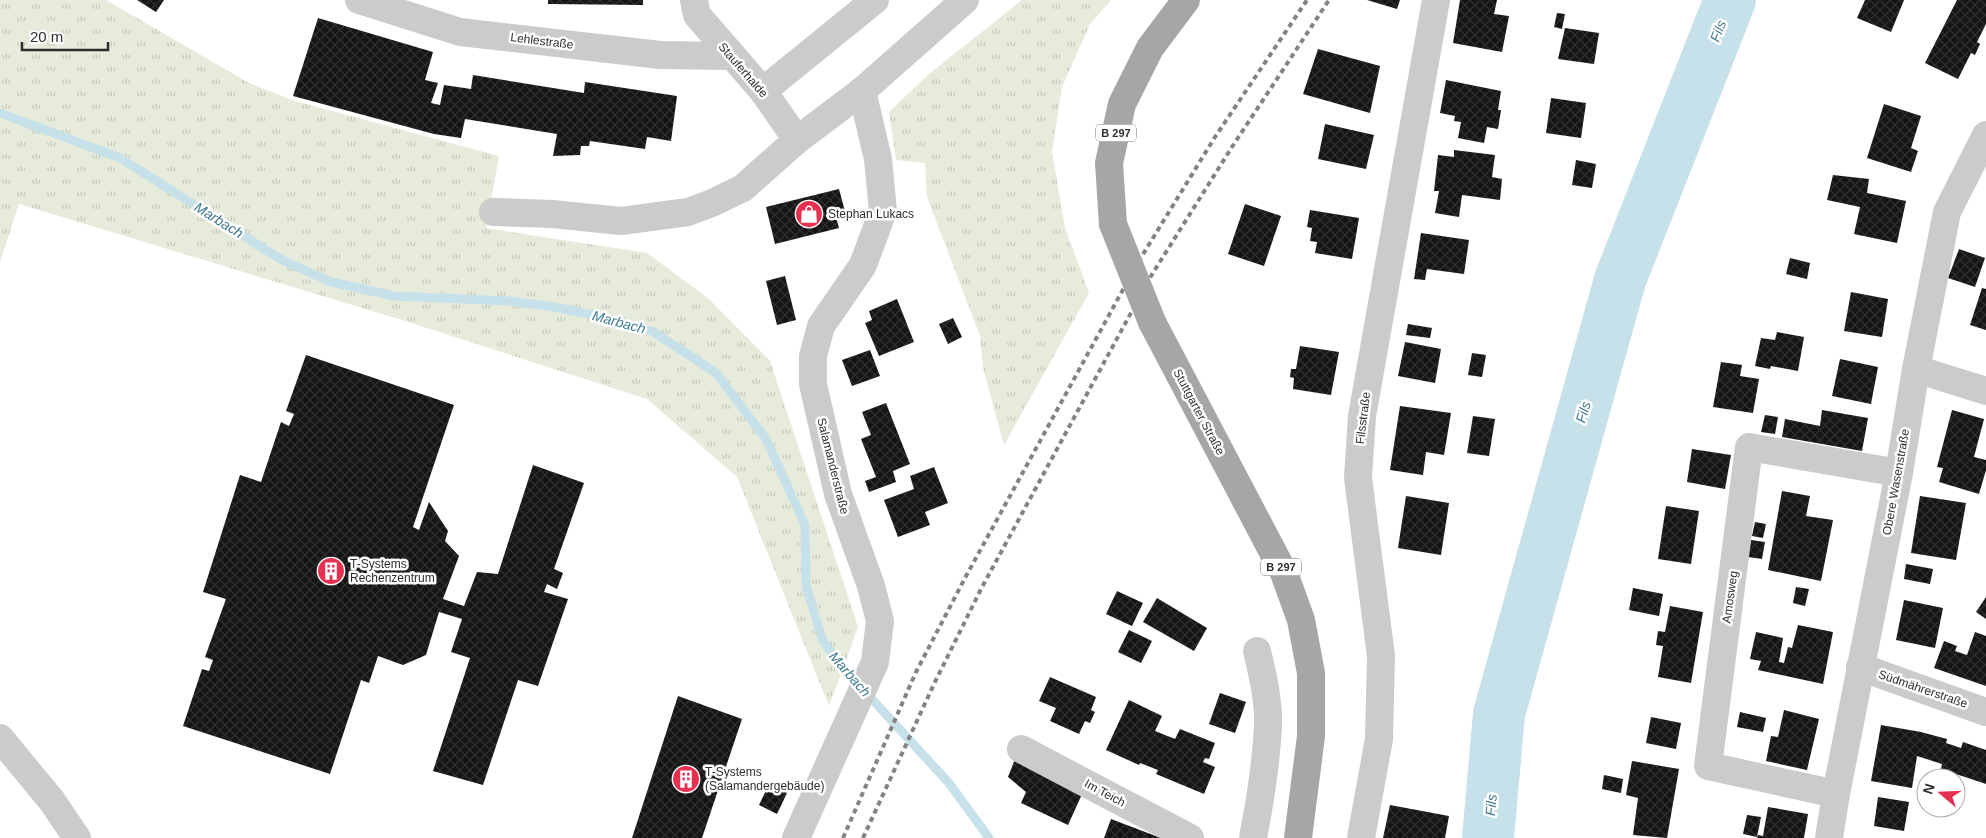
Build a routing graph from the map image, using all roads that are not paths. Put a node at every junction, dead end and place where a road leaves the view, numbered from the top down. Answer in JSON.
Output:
{"nodes":[{"id":1,"x":359,"y":0,"type":"edge"},
{"id":2,"x":694,"y":0,"type":"edge"},
{"id":3,"x":875,"y":0,"type":"edge"},
{"id":4,"x":964,"y":0,"type":"edge"},
{"id":5,"x":1186,"y":0,"type":"edge"},
{"id":6,"x":1436,"y":0,"type":"edge"},
{"id":7,"x":730,"y":56,"type":"junction"},
{"id":8,"x":763,"y":91,"type":"junction"},
{"id":9,"x":862,"y":91,"type":"junction"},
{"id":10,"x":1986,"y":135,"type":"edge"},
{"id":11,"x":797,"y":140,"type":"junction"},
{"id":12,"x":494,"y":212,"type":"dead end"},
{"id":13,"x":1916,"y":369,"type":"junction"},
{"id":14,"x":1986,"y":391,"type":"edge"},
{"id":15,"x":1898,"y":473,"type":"junction"},
{"id":16,"x":1257,"y":651,"type":"dead end"},
{"id":17,"x":1860,"y":667,"type":"junction"},
{"id":18,"x":1986,"y":712,"type":"edge"},
{"id":19,"x":0,"y":738,"type":"edge"},
{"id":20,"x":1021,"y":749,"type":"dead end"},
{"id":21,"x":1836,"y":794,"type":"junction"},
{"id":22,"x":77,"y":838,"type":"edge"},
{"id":23,"x":796,"y":838,"type":"edge"},
{"id":24,"x":1190,"y":838,"type":"edge"},
{"id":25,"x":1253,"y":838,"type":"edge"},
{"id":26,"x":1298,"y":838,"type":"edge"},
{"id":27,"x":1361,"y":838,"type":"edge"},
{"id":28,"x":1829,"y":838,"type":"edge"}],
"edges":[{"from":1,"to":7,"type":"street","name":"Lehlestraße"},
{"from":2,"to":7,"type":"street","name":"Stauferhalde"},
{"from":3,"to":8,"type":"street"},
{"from":4,"to":9,"type":"street"},
{"from":5,"to":26,"type":"main road","name":"Stuttgarter Straße","number":"B 297","bridge":true},
{"from":6,"to":27,"type":"street","name":"Filsstraße"},
{"from":7,"to":8,"type":"street","name":"Stauferhalde"},
{"from":8,"to":11,"type":"street","name":"Stauferhalde"},
{"from":9,"to":11,"type":"street"},
{"from":9,"to":23,"type":"street","name":"Salamanderstraße"},
{"from":10,"to":13,"type":"street","name":"Obere Wasenstraße"},
{"from":11,"to":12,"type":"street"},
{"from":13,"to":14,"type":"street"},
{"from":13,"to":15,"type":"street","name":"Obere Wasenstraße"},
{"from":15,"to":17,"type":"street","name":"Obere Wasenstraße"},
{"from":15,"to":21,"type":"street","name":"Amosweg"},
{"from":16,"to":25,"type":"street"},
{"from":17,"to":18,"type":"street","name":"Südmährerstraße"},
{"from":17,"to":21,"type":"street","name":"Obere Wasenstraße"},
{"from":19,"to":22,"type":"street"},
{"from":20,"to":24,"type":"street","name":"Im Teich"},
{"from":21,"to":28,"type":"street","name":"Obere Wasenstraße"}]}
